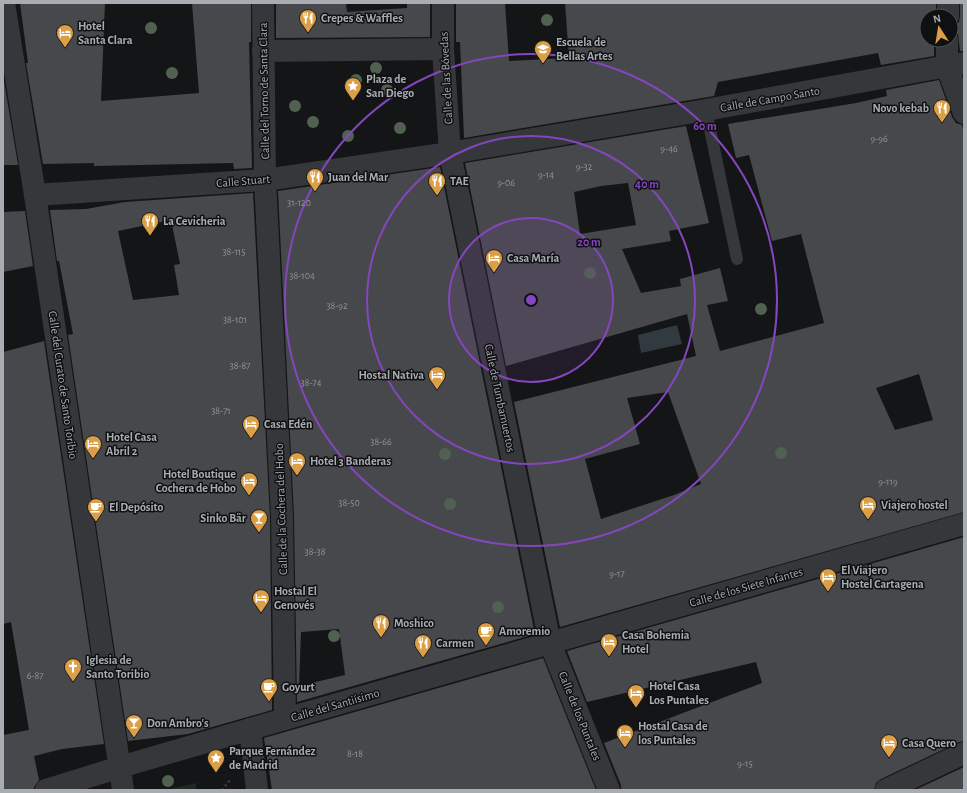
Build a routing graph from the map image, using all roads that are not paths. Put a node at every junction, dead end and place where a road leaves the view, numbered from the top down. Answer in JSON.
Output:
{"nodes":[{"id":1,"x":4,"y":3,"type":"edge"},
{"id":2,"x":263,"y":3,"type":"edge"},
{"id":3,"x":443,"y":3,"type":"edge"},
{"id":4,"x":951,"y":48,"type":"edge"},
{"id":5,"x":443,"y":49,"type":"junction"},
{"id":6,"x":264,"y":51,"type":"junction"},
{"id":7,"x":956,"y":65,"type":"edge"},
{"id":8,"x":706,"y":110,"type":"junction"},
{"id":9,"x":964,"y":113,"type":"edge"},
{"id":10,"x":450,"y":153,"type":"junction"},
{"id":11,"x":265,"y":180,"type":"junction"},
{"id":12,"x":35,"y":195,"type":"junction"},
{"id":13,"x":737,"y":258,"type":"dead end"},
{"id":14,"x":964,"y":524,"type":"edge"},
{"id":15,"x":550,"y":643,"type":"junction"},
{"id":16,"x":285,"y":719,"type":"junction"},
{"id":17,"x":250,"y":729,"type":"junction"},
{"id":18,"x":964,"y":753,"type":"edge"},
{"id":19,"x":120,"y":767,"type":"junction"},
{"id":20,"x":46,"y":790,"type":"edge"},
{"id":21,"x":123,"y":790,"type":"edge"},
{"id":22,"x":257,"y":790,"type":"edge"},
{"id":23,"x":609,"y":790,"type":"edge"},
{"id":24,"x":886,"y":790,"type":"edge"}],
"edges":[{"from":1,"to":12,"type":"street","name":"Calle del Curato de Santo Toribio"},
{"from":2,"to":6,"type":"street","name":"Calle del Torno de Santa Clara"},
{"from":3,"to":5,"type":"street","name":"Calle de las Bóvedas"},
{"from":4,"to":7,"type":"street"},
{"from":5,"to":6,"type":"street"},
{"from":5,"to":10,"type":"street","name":"Calle de las Bóvedas"},
{"from":6,"to":11,"type":"street","name":"Calle del Torno de Santa Clara"},
{"from":7,"to":8,"type":"street","name":"Calle de Campo Santo"},
{"from":7,"to":9,"type":"street"},
{"from":8,"to":10,"type":"street","name":"Calle de Campo Santo"},
{"from":8,"to":13,"type":"lane"},
{"from":10,"to":11,"type":"street","name":"Calle Stuart"},
{"from":10,"to":15,"type":"street","name":"Calle de Tumbamuertos"},
{"from":11,"to":12,"type":"street","name":"Calle Stuart"},
{"from":11,"to":16,"type":"street","name":"Calle de la Cochera del Hobo"},
{"from":12,"to":19,"type":"street","name":"Calle del Curato de Santo Toribio"},
{"from":14,"to":15,"type":"street","name":"Calle de los Siete Infantes"},
{"from":15,"to":16,"type":"street","name":"Calle del Santiísimo"},
{"from":15,"to":23,"type":"street","name":"Calle de los Puntales"},
{"from":16,"to":17,"type":"street","name":"Calle del Santiísimo"},
{"from":17,"to":19,"type":"street","name":"Calle del Santiísimo"},
{"from":17,"to":22,"type":"street"},
{"from":18,"to":24,"type":"street"},
{"from":19,"to":20,"type":"street","name":"Calle del Santiísimo"},
{"from":19,"to":21,"type":"street","name":"Calle del Curato de Santo Toribio"}]}
